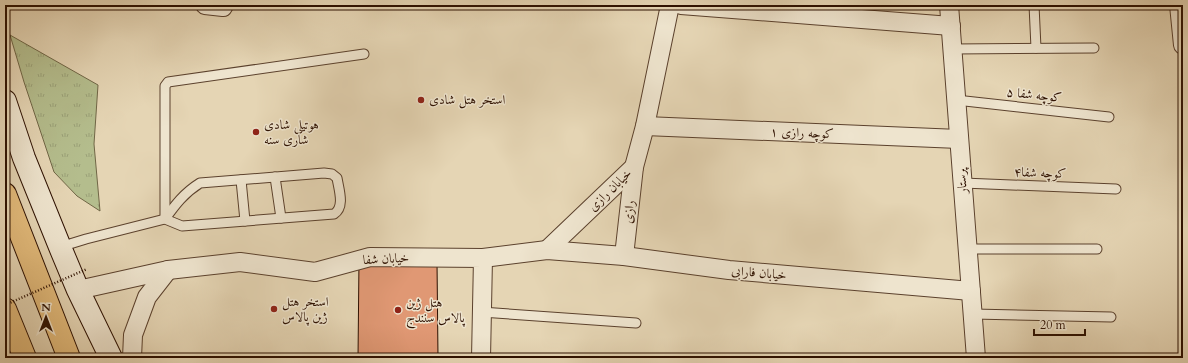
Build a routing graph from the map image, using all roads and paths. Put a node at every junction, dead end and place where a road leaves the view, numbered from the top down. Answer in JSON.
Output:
{"nodes":[{"id":1,"x":205,"y":5,"type":"edge"},
{"id":2,"x":670,"y":5,"type":"edge"},
{"id":3,"x":682,"y":5,"type":"edge"},
{"id":4,"x":949,"y":5,"type":"edge"},
{"id":5,"x":1034,"y":5,"type":"edge"},
{"id":6,"x":1179,"y":5,"type":"edge"},
{"id":7,"x":226,"y":6,"type":"edge"},
{"id":8,"x":951,"y":26,"type":"junction"},
{"id":9,"x":1183,"y":45,"type":"edge"},
{"id":10,"x":1036,"y":48,"type":"junction"},
{"id":11,"x":1094,"y":48,"type":"dead end"},
{"id":12,"x":952,"y":49,"type":"junction"},
{"id":13,"x":364,"y":54,"type":"dead end"},
{"id":14,"x":956,"y":100,"type":"junction"},
{"id":15,"x":5,"y":101,"type":"edge"},
{"id":16,"x":1109,"y":117,"type":"dead end"},
{"id":17,"x":645,"y":126,"type":"junction"},
{"id":18,"x":959,"y":139,"type":"junction"},
{"id":19,"x":634,"y":168,"type":"junction"},
{"id":20,"x":275,"y":177,"type":"junction"},
{"id":21,"x":241,"y":180,"type":"junction"},
{"id":22,"x":963,"y":183,"type":"junction"},
{"id":23,"x":1116,"y":189,"type":"dead end"},
{"id":24,"x":5,"y":194,"type":"edge"},
{"id":25,"x":281,"y":218,"type":"junction"},
{"id":26,"x":165,"y":219,"type":"junction"},
{"id":27,"x":245,"y":221,"type":"junction"},
{"id":28,"x":60,"y":246,"type":"junction"},
{"id":29,"x":968,"y":249,"type":"junction"},
{"id":30,"x":1097,"y":249,"type":"dead end"},
{"id":31,"x":548,"y":250,"type":"junction"},
{"id":32,"x":624,"y":256,"type":"junction"},
{"id":33,"x":483,"y":258,"type":"junction"},
{"id":34,"x":87,"y":269,"type":"dead end"},
{"id":35,"x":168,"y":270,"type":"junction"},
{"id":36,"x":78,"y":290,"type":"junction"},
{"id":37,"x":971,"y":291,"type":"junction"},
{"id":38,"x":5,"y":305,"type":"edge"},
{"id":39,"x":5,"y":309,"type":"edge"},
{"id":40,"x":481,"y":312,"type":"junction"},
{"id":41,"x":972,"y":314,"type":"junction"},
{"id":42,"x":1111,"y":317,"type":"dead end"},
{"id":43,"x":636,"y":323,"type":"dead end"},
{"id":44,"x":25,"y":358,"type":"edge"},
{"id":45,"x":68,"y":358,"type":"edge"},
{"id":46,"x":111,"y":358,"type":"edge"},
{"id":47,"x":132,"y":358,"type":"edge"},
{"id":48,"x":481,"y":358,"type":"edge"},
{"id":49,"x":976,"y":358,"type":"edge"}],
"edges":[{"from":1,"to":7,"type":"street"},
{"from":2,"to":17,"type":"street","name":"خیابان رازی"},
{"from":3,"to":8,"type":"street"},
{"from":4,"to":8,"type":"street","name":"پرستار"},
{"from":5,"to":10,"type":"lane"},
{"from":6,"to":9,"type":"street"},
{"from":8,"to":12,"type":"street","name":"پرستار"},
{"from":10,"to":11,"type":"lane"},
{"from":10,"to":12,"type":"lane"},
{"from":12,"to":14,"type":"street","name":"پرستار"},
{"from":13,"to":26,"type":"lane"},
{"from":14,"to":16,"type":"lane","name":"کوچه شفا ۵"},
{"from":14,"to":18,"type":"street","name":"پرستار"},
{"from":15,"to":28,"type":"main road"},
{"from":17,"to":18,"type":"street","name":"کوچه رازی ۱"},
{"from":17,"to":19,"type":"street","name":"خیابان رازی"},
{"from":18,"to":22,"type":"street","name":"پرستار"},
{"from":19,"to":31,"type":"street","name":"خیابان رازی"},
{"from":19,"to":32,"type":"street","name":"رازی"},
{"from":20,"to":21,"type":"lane"},
{"from":20,"to":25,"type":"lane"},
{"from":20,"to":25,"type":"lane"},
{"from":21,"to":26,"type":"lane"},
{"from":21,"to":27,"type":"lane"},
{"from":22,"to":23,"type":"lane","name":"کوچه شفا۴"},
{"from":22,"to":29,"type":"street","name":"پرستار"},
{"from":24,"to":45,"type":"main road"},
{"from":25,"to":27,"type":"lane"},
{"from":26,"to":27,"type":"lane"},
{"from":26,"to":28,"type":"lane"},
{"from":28,"to":36,"type":"main road"},
{"from":29,"to":30,"type":"lane"},
{"from":29,"to":37,"type":"street","name":"پرستار"},
{"from":31,"to":32,"type":"street","name":"خیابان فارابی"},
{"from":31,"to":33,"type":"street"},
{"from":32,"to":37,"type":"street","name":"خیابان فارابی"},
{"from":33,"to":35,"type":"street","name":"خیابان شفا"},
{"from":33,"to":40,"type":"street"},
{"from":34,"to":38,"type":"path","bridge":true},
{"from":35,"to":36,"type":"street","name":"خیابان شفا"},
{"from":35,"to":47,"type":"street"},
{"from":36,"to":46,"type":"main road"},
{"from":37,"to":41,"type":"street","name":"پرستار"},
{"from":39,"to":44,"type":"main road"},
{"from":40,"to":43,"type":"lane"},
{"from":40,"to":48,"type":"street"},
{"from":41,"to":42,"type":"lane"},
{"from":41,"to":49,"type":"street","name":"پرستار"}]}
